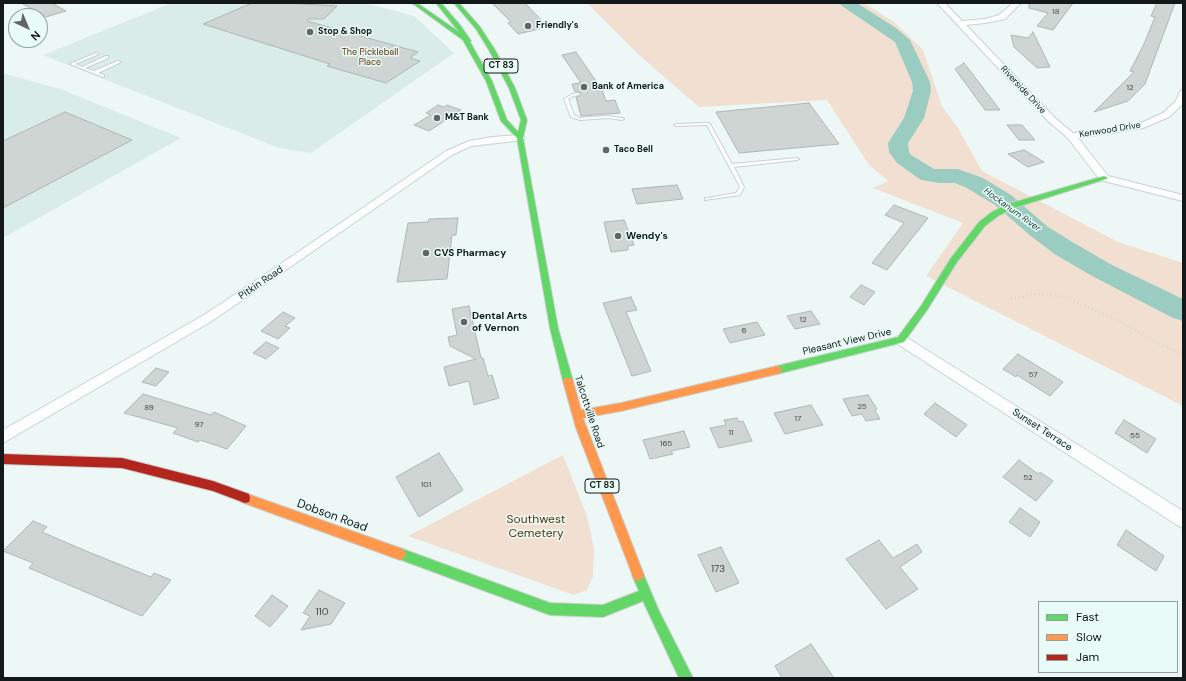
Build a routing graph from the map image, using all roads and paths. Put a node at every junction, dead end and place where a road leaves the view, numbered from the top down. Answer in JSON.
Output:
{"nodes":[{"id":1,"x":414,"y":3,"type":"edge"},
{"id":2,"x":438,"y":3,"type":"edge"},
{"id":3,"x":456,"y":3,"type":"edge"},
{"id":4,"x":941,"y":3,"type":"edge"},
{"id":5,"x":1017,"y":3,"type":"edge"},
{"id":6,"x":445,"y":11,"type":"junction"},
{"id":7,"x":464,"y":12,"type":"junction"},
{"id":8,"x":960,"y":23,"type":"junction"},
{"id":9,"x":468,"y":41,"type":"junction"},
{"id":10,"x":98,"y":54,"type":"dead end"},
{"id":11,"x":113,"y":59,"type":"junction"},
{"id":12,"x":88,"y":70,"type":"junction"},
{"id":13,"x":103,"y":76,"type":"dead end"},
{"id":14,"x":1183,"y":93,"type":"edge"},
{"id":15,"x":578,"y":94,"type":"dead end"},
{"id":16,"x":622,"y":119,"type":"dead end"},
{"id":17,"x":676,"y":125,"type":"dead end"},
{"id":18,"x":1071,"y":136,"type":"junction"},
{"id":19,"x":520,"y":138,"type":"junction"},
{"id":20,"x":797,"y":159,"type":"dead end"},
{"id":21,"x":730,"y":166,"type":"junction"},
{"id":22,"x":1104,"y":178,"type":"junction"},
{"id":23,"x":1183,"y":198,"type":"edge"},
{"id":24,"x":707,"y":199,"type":"dead end"},
{"id":25,"x":1011,"y":299,"type":"dead end"},
{"id":26,"x":901,"y":340,"type":"junction"},
{"id":27,"x":1183,"y":354,"type":"edge"},
{"id":28,"x":578,"y":416,"type":"junction"},
{"id":29,"x":3,"y":437,"type":"edge"},
{"id":30,"x":3,"y":459,"type":"edge"},
{"id":31,"x":1183,"y":520,"type":"edge"},
{"id":32,"x":646,"y":594,"type":"junction"},
{"id":33,"x":686,"y":678,"type":"edge"}],
"edges":[{"from":1,"to":9,"type":"main road"},
{"from":2,"to":6,"type":"main road","number":"CT 83"},
{"from":3,"to":7,"type":"main road","name":"Talcottville Road","number":"CT 83"},
{"from":4,"to":8,"type":"street","name":"Riverside Drive"},
{"from":5,"to":8,"type":"street"},
{"from":6,"to":7,"type":"main road"},
{"from":6,"to":9,"type":"main road","number":"CT 83"},
{"from":7,"to":19,"type":"main road","name":"Talcottville Road","number":"CT 83"},
{"from":8,"to":18,"type":"street","name":"Riverside Drive"},
{"from":9,"to":19,"type":"main road","number":"CT 83"},
{"from":10,"to":12,"type":"lane"},
{"from":11,"to":12,"type":"lane"},
{"from":11,"to":12,"type":"lane"},
{"from":11,"to":12,"type":"lane"},
{"from":12,"to":13,"type":"lane"},
{"from":14,"to":18,"type":"street","name":"Kenwood Drive"},
{"from":15,"to":16,"type":"lane"},
{"from":17,"to":21,"type":"lane"},
{"from":18,"to":22,"type":"street","name":"Riverside Drive"},
{"from":19,"to":28,"type":"main road","name":"Talcottville Road","number":"CT 83"},
{"from":19,"to":29,"type":"street","name":"Pitkin Road"},
{"from":20,"to":21,"type":"lane"},
{"from":21,"to":24,"type":"lane"},
{"from":22,"to":23,"type":"street"},
{"from":22,"to":26,"type":"main road","name":"Pleasant View Drive"},
{"from":25,"to":27,"type":"path"},
{"from":26,"to":28,"type":"main road","name":"Pleasant View Drive"},
{"from":26,"to":31,"type":"street","name":"Sunset Terrace"},
{"from":28,"to":32,"type":"main road","name":"Talcottville Road","number":"CT 83"},
{"from":30,"to":32,"type":"main road","name":"Dobson Road"},
{"from":32,"to":33,"type":"main road","name":"Talcottville Road","number":"CT 83"}]}
